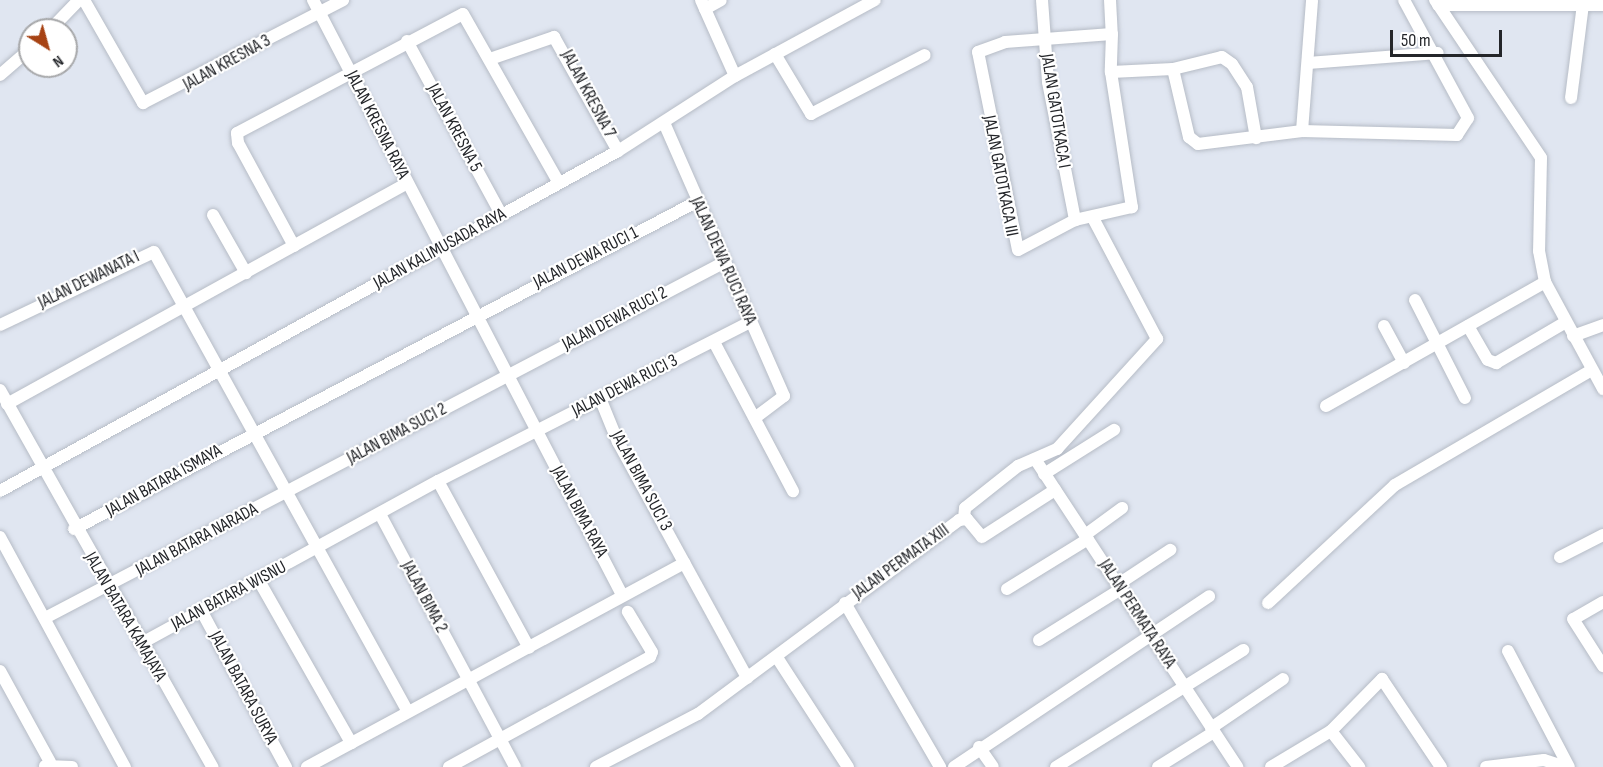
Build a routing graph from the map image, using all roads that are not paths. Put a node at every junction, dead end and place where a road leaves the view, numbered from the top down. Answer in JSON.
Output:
{"nodes":[{"id":1,"x":79,"y":0,"type":"edge"},
{"id":2,"x":84,"y":0,"type":"edge"},
{"id":3,"x":313,"y":0,"type":"edge"},
{"id":4,"x":343,"y":0,"type":"edge"},
{"id":5,"x":721,"y":0,"type":"edge"},
{"id":6,"x":875,"y":0,"type":"edge"},
{"id":7,"x":1042,"y":0,"type":"edge"},
{"id":8,"x":1110,"y":0,"type":"edge"},
{"id":9,"x":1312,"y":0,"type":"edge"},
{"id":10,"x":1404,"y":0,"type":"edge"},
{"id":11,"x":1437,"y":3,"type":"edge"},
{"id":12,"x":703,"y":4,"type":"edge"},
{"id":13,"x":1583,"y":4,"type":"junction"},
{"id":14,"x":1603,"y":5,"type":"edge"},
{"id":15,"x":320,"y":13,"type":"junction"},
{"id":16,"x":62,"y":18,"type":"edge"},
{"id":17,"x":1112,"y":34,"type":"junction"},
{"id":18,"x":1043,"y":37,"type":"junction"},
{"id":19,"x":407,"y":41,"type":"junction"},
{"id":20,"x":1438,"y":53,"type":"junction"},
{"id":21,"x":775,"y":54,"type":"junction"},
{"id":22,"x":925,"y":55,"type":"dead end"},
{"id":23,"x":18,"y":59,"type":"edge"},
{"id":24,"x":490,"y":59,"type":"junction"},
{"id":25,"x":1308,"y":63,"type":"junction"},
{"id":26,"x":1173,"y":69,"type":"junction"},
{"id":27,"x":1112,"y":72,"type":"junction"},
{"id":28,"x":350,"y":73,"type":"junction"},
{"id":29,"x":0,"y":75,"type":"edge"},
{"id":30,"x":735,"y":76,"type":"junction"},
{"id":31,"x":1571,"y":98,"type":"dead end"},
{"id":32,"x":664,"y":125,"type":"junction"},
{"id":33,"x":1302,"y":131,"type":"junction"},
{"id":34,"x":1256,"y":138,"type":"junction"},
{"id":35,"x":618,"y":151,"type":"junction"},
{"id":36,"x":407,"y":183,"type":"junction"},
{"id":37,"x":560,"y":183,"type":"junction"},
{"id":38,"x":696,"y":202,"type":"junction"},
{"id":39,"x":501,"y":214,"type":"junction"},
{"id":40,"x":213,"y":215,"type":"dead end"},
{"id":41,"x":1093,"y":218,"type":"junction"},
{"id":42,"x":1075,"y":220,"type":"junction"},
{"id":43,"x":294,"y":246,"type":"junction"},
{"id":44,"x":441,"y":249,"type":"junction"},
{"id":45,"x":723,"y":263,"type":"junction"},
{"id":46,"x":246,"y":273,"type":"junction"},
{"id":47,"x":1545,"y":282,"type":"junction"},
{"id":48,"x":1415,"y":300,"type":"dead end"},
{"id":49,"x":186,"y":305,"type":"junction"},
{"id":50,"x":476,"y":315,"type":"junction"},
{"id":51,"x":750,"y":322,"type":"junction"},
{"id":52,"x":1566,"y":322,"type":"junction"},
{"id":53,"x":0,"y":325,"type":"edge"},
{"id":54,"x":1603,"y":325,"type":"edge"},
{"id":55,"x":1384,"y":326,"type":"dead end"},
{"id":56,"x":1468,"y":326,"type":"junction"},
{"id":57,"x":1573,"y":336,"type":"junction"},
{"id":58,"x":714,"y":342,"type":"junction"},
{"id":59,"x":1436,"y":344,"type":"junction"},
{"id":60,"x":1404,"y":363,"type":"junction"},
{"id":61,"x":220,"y":370,"type":"junction"},
{"id":62,"x":1592,"y":370,"type":"junction"},
{"id":63,"x":508,"y":375,"type":"junction"},
{"id":64,"x":1603,"y":389,"type":"edge"},
{"id":65,"x":0,"y":390,"type":"edge"},
{"id":66,"x":600,"y":398,"type":"junction"},
{"id":67,"x":1465,"y":398,"type":"dead end"},
{"id":68,"x":7,"y":404,"type":"junction"},
{"id":69,"x":1326,"y":406,"type":"dead end"},
{"id":70,"x":754,"y":418,"type":"junction"},
{"id":71,"x":1114,"y":430,"type":"dead end"},
{"id":72,"x":537,"y":431,"type":"junction"},
{"id":73,"x":254,"y":432,"type":"junction"},
{"id":74,"x":1037,"y":462,"type":"junction"},
{"id":75,"x":40,"y":467,"type":"junction"},
{"id":76,"x":1044,"y":474,"type":"junction"},
{"id":77,"x":438,"y":480,"type":"junction"},
{"id":78,"x":1055,"y":490,"type":"junction"},
{"id":79,"x":0,"y":491,"type":"edge"},
{"id":80,"x":793,"y":491,"type":"dead end"},
{"id":81,"x":287,"y":493,"type":"junction"},
{"id":82,"x":1122,"y":508,"type":"dead end"},
{"id":83,"x":380,"y":514,"type":"junction"},
{"id":84,"x":964,"y":518,"type":"junction"},
{"id":85,"x":74,"y":530,"type":"junction"},
{"id":86,"x":1603,"y":535,"type":"edge"},
{"id":87,"x":0,"y":537,"type":"edge"},
{"id":88,"x":1086,"y":537,"type":"junction"},
{"id":89,"x":319,"y":549,"type":"junction"},
{"id":90,"x":1170,"y":550,"type":"dead end"},
{"id":91,"x":1560,"y":557,"type":"dead end"},
{"id":92,"x":684,"y":563,"type":"junction"},
{"id":93,"x":258,"y":579,"type":"junction"},
{"id":94,"x":1119,"y":587,"type":"junction"},
{"id":95,"x":107,"y":588,"type":"junction"},
{"id":96,"x":1007,"y":589,"type":"dead end"},
{"id":97,"x":621,"y":593,"type":"junction"},
{"id":98,"x":1209,"y":596,"type":"dead end"},
{"id":99,"x":1603,"y":602,"type":"edge"},
{"id":100,"x":845,"y":603,"type":"junction"},
{"id":101,"x":1268,"y":603,"type":"dead end"},
{"id":102,"x":201,"y":610,"type":"junction"},
{"id":103,"x":628,"y":612,"type":"dead end"},
{"id":104,"x":45,"y":618,"type":"junction"},
{"id":105,"x":1148,"y":632,"type":"junction"},
{"id":106,"x":1039,"y":640,"type":"dead end"},
{"id":107,"x":140,"y":644,"type":"junction"},
{"id":108,"x":529,"y":648,"type":"junction"},
{"id":109,"x":1243,"y":650,"type":"dead end"},
{"id":110,"x":1508,"y":651,"type":"dead end"},
{"id":111,"x":778,"y":658,"type":"junction"},
{"id":112,"x":1603,"y":666,"type":"edge"},
{"id":113,"x":0,"y":671,"type":"edge"},
{"id":114,"x":747,"y":678,"type":"junction"},
{"id":115,"x":1283,"y":678,"type":"dead end"},
{"id":116,"x":468,"y":680,"type":"junction"},
{"id":117,"x":1186,"y":687,"type":"junction"},
{"id":118,"x":408,"y":712,"type":"junction"},
{"id":119,"x":1212,"y":730,"type":"junction"},
{"id":120,"x":1331,"y":731,"type":"junction"},
{"id":121,"x":499,"y":737,"type":"junction"},
{"id":122,"x":351,"y":743,"type":"junction"},
{"id":123,"x":979,"y":747,"type":"junction"},
{"id":124,"x":47,"y":765,"type":"edge"},
{"id":125,"x":1563,"y":765,"type":"edge"},
{"id":126,"x":72,"y":767,"type":"edge"},
{"id":127,"x":125,"y":767,"type":"edge"},
{"id":128,"x":212,"y":767,"type":"edge"},
{"id":129,"x":286,"y":767,"type":"edge"},
{"id":130,"x":307,"y":767,"type":"edge"},
{"id":131,"x":449,"y":767,"type":"edge"},
{"id":132,"x":515,"y":767,"type":"edge"},
{"id":133,"x":596,"y":767,"type":"edge"},
{"id":134,"x":848,"y":767,"type":"edge"},
{"id":135,"x":940,"y":767,"type":"edge"},
{"id":136,"x":954,"y":767,"type":"edge"},
{"id":137,"x":993,"y":767,"type":"edge"},
{"id":138,"x":1056,"y":767,"type":"edge"},
{"id":139,"x":1158,"y":767,"type":"edge"},
{"id":140,"x":1237,"y":767,"type":"edge"},
{"id":141,"x":1271,"y":767,"type":"edge"},
{"id":142,"x":1359,"y":767,"type":"edge"},
{"id":143,"x":1441,"y":767,"type":"edge"},
{"id":144,"x":1486,"y":767,"type":"edge"}],
"edges":[{"from":1,"to":16,"type":"street"},
{"from":2,"to":15,"type":"street","name":"JALAN KRESNA 3"},
{"from":3,"to":15,"type":"street","name":"JALAN KRESNA RAYA"},
{"from":4,"to":15,"type":"street"},
{"from":5,"to":12,"type":"street"},
{"from":6,"to":21,"type":"street","name":"JALAN KALIMUSADA RAYA"},
{"from":7,"to":18,"type":"street","name":"JALAN GATOTKACA I"},
{"from":8,"to":17,"type":"street","name":"JALAN GATOTKACA III"},
{"from":9,"to":25,"type":"street"},
{"from":10,"to":20,"type":"street"},
{"from":11,"to":13,"type":"street"},
{"from":11,"to":47,"type":"street"},
{"from":12,"to":30,"type":"street"},
{"from":13,"to":14,"type":"street"},
{"from":13,"to":31,"type":"street"},
{"from":15,"to":28,"type":"street","name":"JALAN KRESNA RAYA"},
{"from":17,"to":18,"type":"street"},
{"from":17,"to":27,"type":"street","name":"JALAN GATOTKACA III"},
{"from":18,"to":42,"type":"street","name":"JALAN GATOTKACA I"},
{"from":18,"to":42,"type":"street","name":"JALAN GATOTKACA III"},
{"from":19,"to":24,"type":"street"},
{"from":19,"to":28,"type":"street"},
{"from":19,"to":39,"type":"street","name":"JALAN KRESNA 5"},
{"from":20,"to":25,"type":"street"},
{"from":20,"to":33,"type":"street"},
{"from":21,"to":22,"type":"street"},
{"from":21,"to":30,"type":"street","name":"JALAN KALIMUSADA RAYA"},
{"from":23,"to":29,"type":"street"},
{"from":24,"to":35,"type":"street","name":"JALAN KRESNA 7"},
{"from":24,"to":37,"type":"street"},
{"from":25,"to":33,"type":"street"},
{"from":26,"to":27,"type":"street"},
{"from":26,"to":34,"type":"street"},
{"from":26,"to":34,"type":"street"},
{"from":27,"to":41,"type":"street","name":"JALAN GATOTKACA III"},
{"from":28,"to":36,"type":"street","name":"JALAN KRESNA RAYA"},
{"from":28,"to":43,"type":"street"},
{"from":30,"to":32,"type":"street","name":"JALAN KALIMUSADA RAYA"},
{"from":32,"to":35,"type":"street","name":"JALAN KALIMUSADA RAYA"},
{"from":32,"to":38,"type":"street","name":"JALAN DEWA RUCI RAYA"},
{"from":33,"to":34,"type":"street"},
{"from":35,"to":37,"type":"street","name":"JALAN KALIMUSADA RAYA"},
{"from":36,"to":43,"type":"street"},
{"from":36,"to":44,"type":"street","name":"JALAN KRESNA RAYA"},
{"from":37,"to":39,"type":"street","name":"JALAN KALIMUSADA RAYA"},
{"from":38,"to":45,"type":"street","name":"JALAN DEWA RUCI RAYA"},
{"from":38,"to":50,"type":"street","name":"JALAN DEWA RUCI 1"},
{"from":39,"to":44,"type":"street","name":"JALAN KALIMUSADA RAYA"},
{"from":40,"to":46,"type":"street"},
{"from":41,"to":42,"type":"street","name":"JALAN GATOTKACA III"},
{"from":41,"to":74,"type":"street"},
{"from":43,"to":46,"type":"street"},
{"from":44,"to":50,"type":"street","name":"JALAN KRESNA RAYA"},
{"from":44,"to":61,"type":"street","name":"JALAN KALIMUSADA RAYA"},
{"from":45,"to":51,"type":"street","name":"JALAN DEWA RUCI RAYA"},
{"from":45,"to":63,"type":"street","name":"JALAN DEWA RUCI 2"},
{"from":46,"to":49,"type":"street"},
{"from":47,"to":52,"type":"street"},
{"from":47,"to":56,"type":"street"},
{"from":48,"to":59,"type":"street"},
{"from":49,"to":53,"type":"street","name":"JALAN DEWANATA I"},
{"from":49,"to":61,"type":"street","name":"JALAN DEWANATA I"},
{"from":49,"to":68,"type":"street"},
{"from":50,"to":63,"type":"street","name":"JALAN BIMA RAYA"},
{"from":50,"to":73,"type":"street","name":"JALAN DEWA RUCI 1"},
{"from":51,"to":58,"type":"street","name":"JALAN DEWA RUCI 3"},
{"from":51,"to":70,"type":"street","name":"JALAN DEWA RUCI RAYA"},
{"from":52,"to":56,"type":"street"},
{"from":52,"to":57,"type":"street"},
{"from":54,"to":57,"type":"street"},
{"from":55,"to":60,"type":"street"},
{"from":56,"to":59,"type":"street"},
{"from":57,"to":62,"type":"street"},
{"from":58,"to":66,"type":"street","name":"JALAN DEWA RUCI 3"},
{"from":58,"to":70,"type":"street"},
{"from":59,"to":60,"type":"street"},
{"from":59,"to":67,"type":"street"},
{"from":60,"to":69,"type":"street"},
{"from":61,"to":73,"type":"street","name":"JALAN DEWANATA I"},
{"from":61,"to":75,"type":"street","name":"JALAN KALIMUSADA RAYA"},
{"from":62,"to":64,"type":"street"},
{"from":62,"to":101,"type":"street"},
{"from":63,"to":72,"type":"street","name":"JALAN BIMA RAYA"},
{"from":63,"to":81,"type":"street","name":"JALAN BIMA SUCI 2"},
{"from":65,"to":68,"type":"street","name":"JALAN BATARA KAMAJAYA"},
{"from":66,"to":72,"type":"street","name":"JALAN DEWA RUCI 3"},
{"from":66,"to":92,"type":"street","name":"JALAN BIMA SUCI 3"},
{"from":68,"to":75,"type":"street","name":"JALAN BATARA KAMAJAYA"},
{"from":70,"to":80,"type":"street"},
{"from":71,"to":76,"type":"street"},
{"from":72,"to":77,"type":"street","name":"JALAN DEWA RUCI 3"},
{"from":72,"to":97,"type":"street","name":"JALAN BIMA RAYA"},
{"from":73,"to":81,"type":"street","name":"JALAN DEWANATA I"},
{"from":73,"to":85,"type":"street","name":"JALAN BATARA ISMAYA"},
{"from":74,"to":76,"type":"street","name":"JALAN PERMATA RAYA"},
{"from":74,"to":84,"type":"street"},
{"from":75,"to":79,"type":"street","name":"JALAN KALIMUSADA RAYA"},
{"from":75,"to":85,"type":"street","name":"JALAN BATARA KAMAJAYA"},
{"from":76,"to":78,"type":"street","name":"JALAN PERMATA RAYA"},
{"from":77,"to":83,"type":"street","name":"JALAN BATARA WISNU"},
{"from":77,"to":108,"type":"street"},
{"from":78,"to":84,"type":"street","name":"JALAN PERMATA XIII"},
{"from":78,"to":88,"type":"street","name":"JALAN PERMATA RAYA"},
{"from":81,"to":89,"type":"street","name":"JALAN DEWANATA I"},
{"from":81,"to":95,"type":"street","name":"JALAN BATARA NARADA"},
{"from":82,"to":88,"type":"street"},
{"from":83,"to":89,"type":"street","name":"JALAN BATARA WISNU"},
{"from":83,"to":116,"type":"street","name":"JALAN BIMA 2"},
{"from":84,"to":100,"type":"street","name":"JALAN PERMATA XIII"},
{"from":85,"to":95,"type":"street","name":"JALAN BATARA KAMAJAYA"},
{"from":86,"to":91,"type":"street"},
{"from":87,"to":104,"type":"street"},
{"from":88,"to":94,"type":"street","name":"JALAN PERMATA RAYA"},
{"from":88,"to":96,"type":"street"},
{"from":89,"to":93,"type":"street","name":"JALAN BATARA WISNU"},
{"from":89,"to":118,"type":"street","name":"JALAN DEWANATA I"},
{"from":90,"to":94,"type":"street"},
{"from":92,"to":97,"type":"street"},
{"from":92,"to":114,"type":"street","name":"JALAN BIMA SUCI 3"},
{"from":93,"to":102,"type":"street","name":"JALAN BATARA WISNU"},
{"from":93,"to":122,"type":"street"},
{"from":94,"to":105,"type":"street","name":"JALAN PERMATA RAYA"},
{"from":94,"to":106,"type":"street"},
{"from":95,"to":104,"type":"street","name":"JALAN BATARA NARADA"},
{"from":95,"to":107,"type":"street","name":"JALAN BATARA KAMAJAYA"},
{"from":97,"to":108,"type":"street"},
{"from":98,"to":105,"type":"street"},
{"from":99,"to":112,"type":"street"},
{"from":100,"to":111,"type":"street","name":"JALAN PERMATA XIII"},
{"from":100,"to":135,"type":"street"},
{"from":102,"to":107,"type":"street","name":"JALAN BATARA WISNU"},
{"from":102,"to":129,"type":"street","name":"JALAN BATARA SURYA"},
{"from":103,"to":121,"type":"street"},
{"from":104,"to":127,"type":"street"},
{"from":105,"to":117,"type":"street","name":"JALAN PERMATA RAYA"},
{"from":105,"to":123,"type":"street"},
{"from":107,"to":128,"type":"street","name":"JALAN BATARA KAMAJAYA"},
{"from":108,"to":116,"type":"street"},
{"from":109,"to":117,"type":"street"},
{"from":110,"to":125,"type":"street"},
{"from":111,"to":114,"type":"street","name":"JALAN PERMATA XIII"},
{"from":111,"to":134,"type":"street"},
{"from":113,"to":124,"type":"street"},
{"from":114,"to":133,"type":"street","name":"JALAN PERMATA XIII"},
{"from":115,"to":119,"type":"street"},
{"from":116,"to":118,"type":"street"},
{"from":116,"to":121,"type":"street","name":"JALAN BIMA 2"},
{"from":117,"to":119,"type":"street","name":"JALAN PERMATA RAYA"},
{"from":117,"to":138,"type":"street"},
{"from":118,"to":122,"type":"street"},
{"from":119,"to":139,"type":"street"},
{"from":119,"to":140,"type":"street","name":"JALAN PERMATA RAYA"},
{"from":120,"to":141,"type":"street"},
{"from":120,"to":142,"type":"street"},
{"from":120,"to":143,"type":"street"},
{"from":121,"to":131,"type":"street"},
{"from":121,"to":132,"type":"street","name":"JALAN BIMA 2"},
{"from":122,"to":130,"type":"street"},
{"from":123,"to":136,"type":"street"},
{"from":123,"to":137,"type":"street"},
{"from":124,"to":126,"type":"street"},
{"from":125,"to":144,"type":"street"}]}
